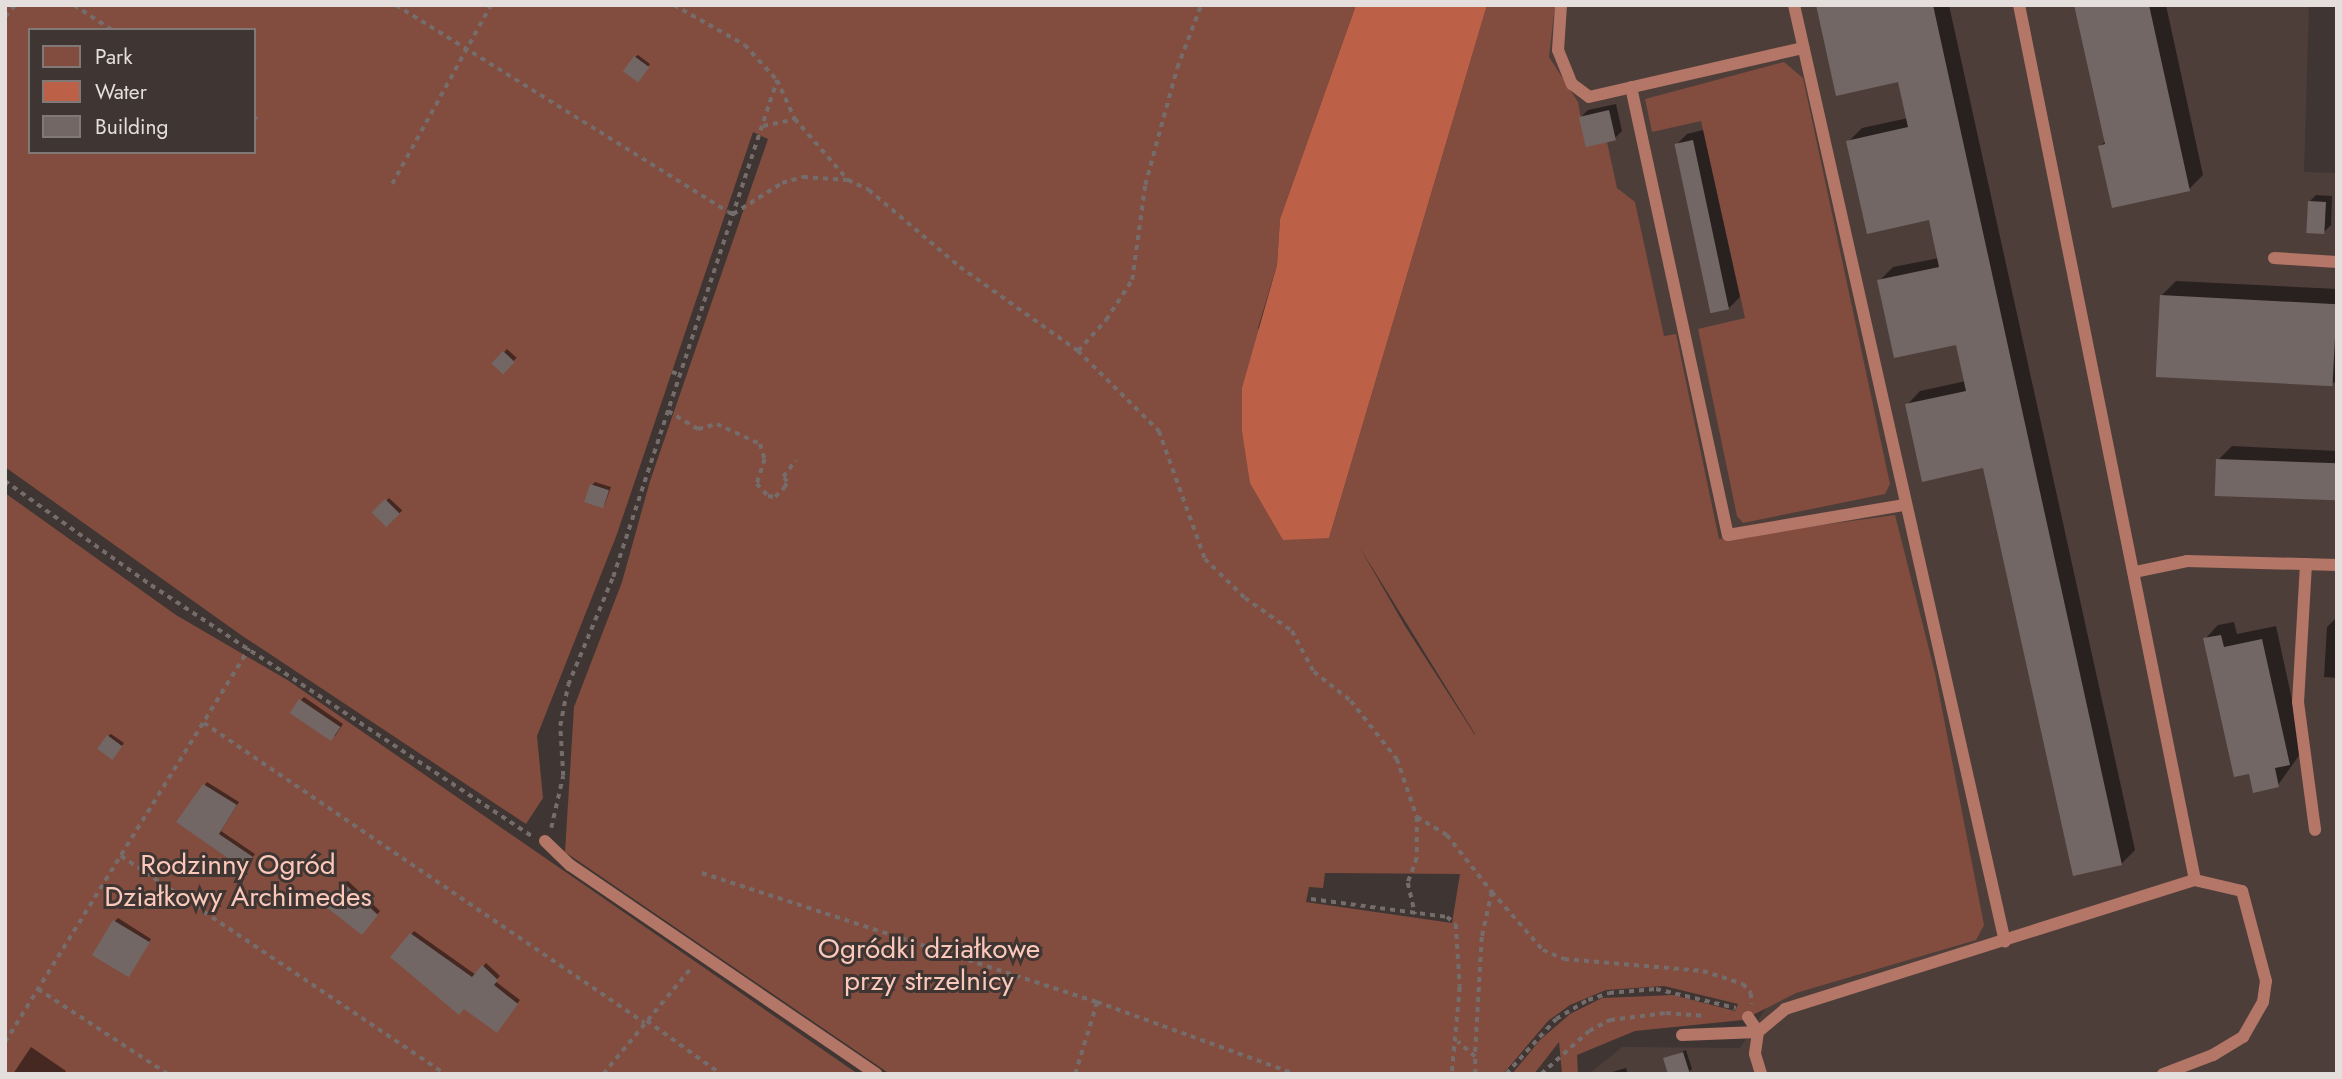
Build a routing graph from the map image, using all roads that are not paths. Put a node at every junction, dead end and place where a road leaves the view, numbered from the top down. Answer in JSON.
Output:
{"nodes":[{"id":1,"x":1561,"y":5,"type":"edge"},
{"id":2,"x":1794,"y":5,"type":"edge"},
{"id":3,"x":2019,"y":5,"type":"edge"},
{"id":4,"x":1803,"y":48,"type":"junction"},
{"id":5,"x":1631,"y":87,"type":"junction"},
{"id":6,"x":2274,"y":258,"type":"dead end"},
{"id":7,"x":2337,"y":262,"type":"edge"},
{"id":8,"x":1904,"y":505,"type":"junction"},
{"id":9,"x":2306,"y":564,"type":"junction"},
{"id":10,"x":2337,"y":565,"type":"edge"},
{"id":11,"x":2135,"y":572,"type":"junction"},
{"id":12,"x":2315,"y":830,"type":"dead end"},
{"id":13,"x":545,"y":841,"type":"road end"},
{"id":14,"x":2194,"y":880,"type":"junction"},
{"id":15,"x":2005,"y":942,"type":"junction"},
{"id":16,"x":1748,"y":1017,"type":"dead end"},
{"id":17,"x":1758,"y":1032,"type":"junction"},
{"id":18,"x":1682,"y":1035,"type":"dead end"},
{"id":19,"x":876,"y":1074,"type":"edge"},
{"id":20,"x":1761,"y":1074,"type":"edge"},
{"id":21,"x":2163,"y":1074,"type":"edge"}],
"edges":[{"from":1,"to":5,"type":"lane"},
{"from":2,"to":4,"type":"lane"},
{"from":3,"to":11,"type":"lane"},
{"from":4,"to":5,"type":"lane"},
{"from":4,"to":8,"type":"lane"},
{"from":5,"to":8,"type":"lane"},
{"from":6,"to":7,"type":"lane"},
{"from":8,"to":15,"type":"lane"},
{"from":9,"to":10,"type":"lane"},
{"from":9,"to":11,"type":"lane"},
{"from":9,"to":12,"type":"lane"},
{"from":11,"to":14,"type":"lane"},
{"from":13,"to":19,"type":"lane"},
{"from":14,"to":15,"type":"lane"},
{"from":14,"to":21,"type":"lane"},
{"from":15,"to":17,"type":"lane"},
{"from":16,"to":17,"type":"lane"},
{"from":17,"to":18,"type":"lane"},
{"from":17,"to":20,"type":"lane"}]}
